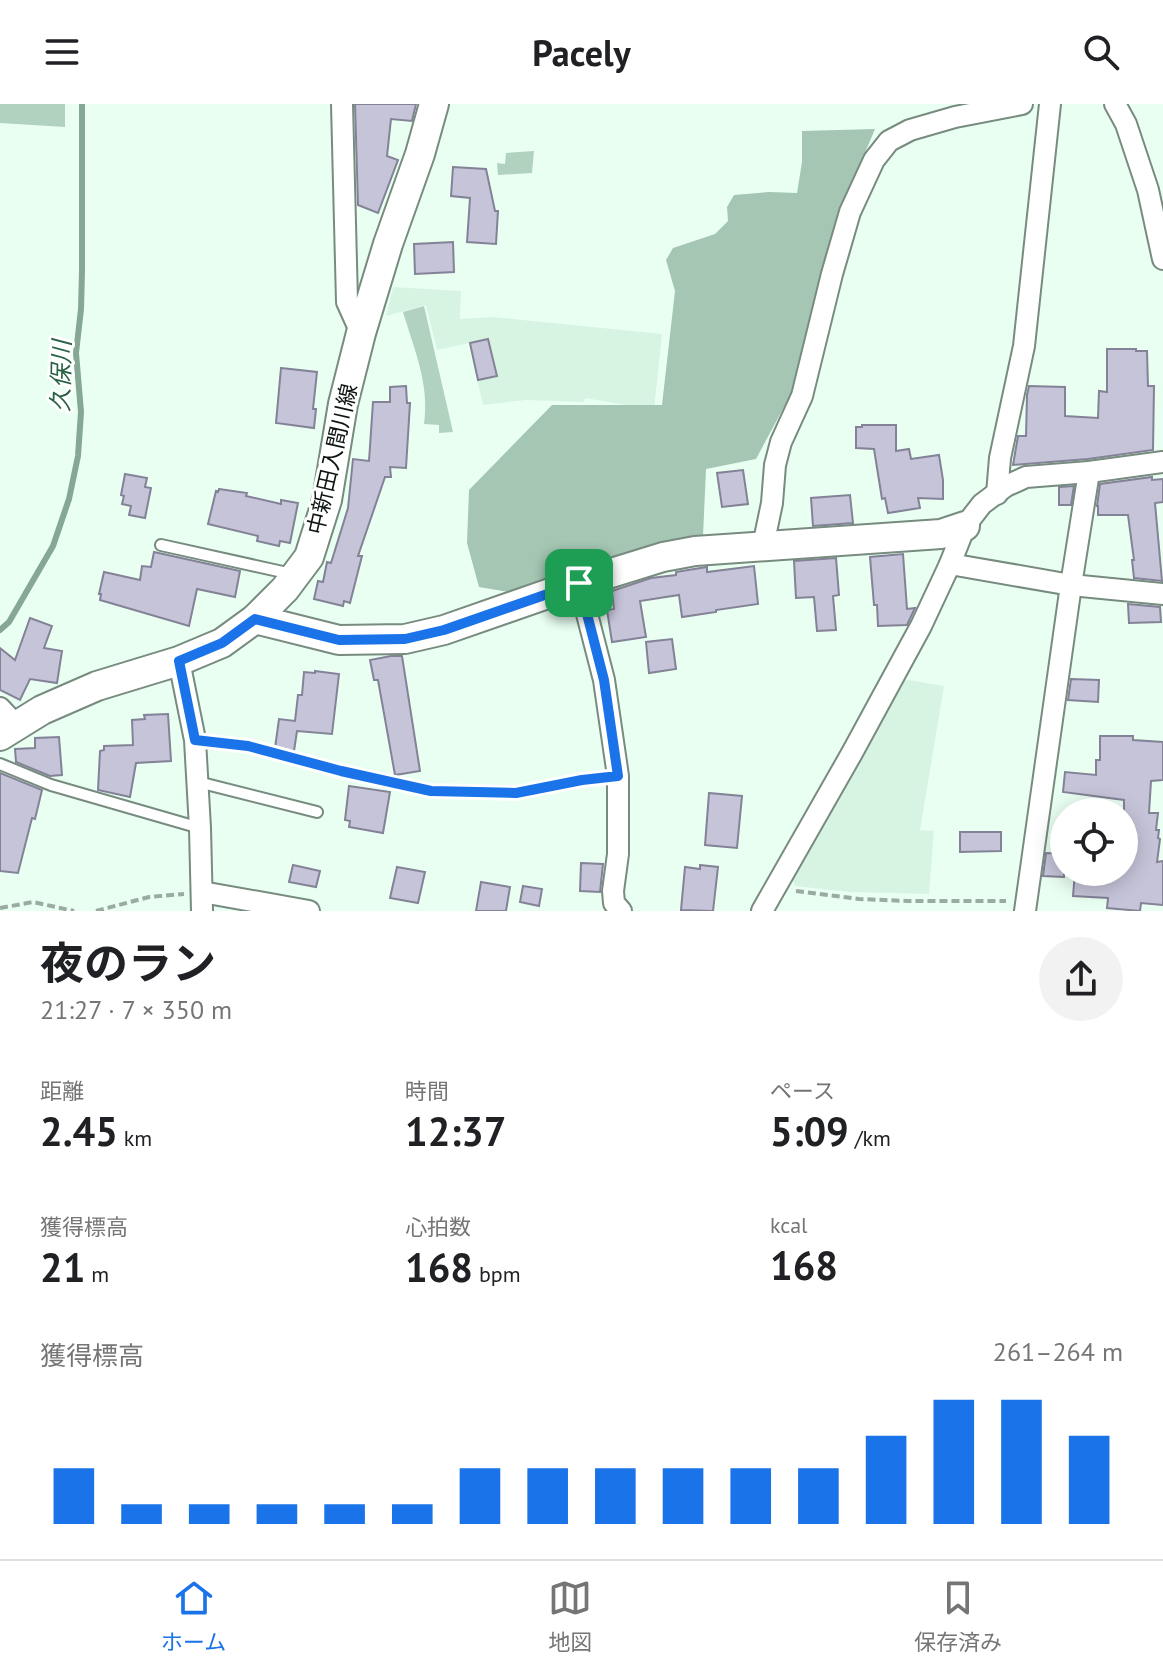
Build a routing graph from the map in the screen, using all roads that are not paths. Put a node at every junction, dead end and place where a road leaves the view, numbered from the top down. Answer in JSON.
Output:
{"nodes":[{"id":1,"x":342,"y":104,"type":"edge"},
{"id":2,"x":434,"y":104,"type":"edge"},
{"id":3,"x":1022,"y":104,"type":"edge"},
{"id":4,"x":1050,"y":104,"type":"edge"},
{"id":5,"x":1115,"y":104,"type":"edge"},
{"id":6,"x":1163,"y":259,"type":"edge"},
{"id":7,"x":361,"y":333,"type":"junction"},
{"id":8,"x":1163,"y":462,"type":"edge"},
{"id":9,"x":1089,"y":472,"type":"junction"},
{"id":10,"x":997,"y":494,"type":"junction"},
{"id":11,"x":965,"y":526,"type":"junction"},
{"id":12,"x":161,"y":545,"type":"dead end"},
{"id":13,"x":763,"y":546,"type":"junction"},
{"id":14,"x":950,"y":564,"type":"junction"},
{"id":15,"x":296,"y":575,"type":"junction"},
{"id":16,"x":579,"y":583,"type":"junction"},
{"id":17,"x":1071,"y":585,"type":"junction"},
{"id":18,"x":1163,"y":594,"type":"edge"},
{"id":19,"x":255,"y":619,"type":"junction"},
{"id":20,"x":179,"y":661,"type":"junction"},
{"id":21,"x":5,"y":723,"type":"edge"},
{"id":22,"x":0,"y":764,"type":"edge"},
{"id":23,"x":198,"y":782,"type":"junction"},
{"id":24,"x":317,"y":812,"type":"dead end"},
{"id":25,"x":200,"y":828,"type":"junction"},
{"id":26,"x":202,"y":902,"type":"edge"},
{"id":27,"x":1025,"y":906,"type":"edge"},
{"id":28,"x":309,"y":911,"type":"edge"},
{"id":29,"x":621,"y":911,"type":"edge"},
{"id":30,"x":762,"y":911,"type":"edge"}],
"edges":[{"from":1,"to":7,"type":"street"},
{"from":2,"to":7,"type":"main road","name":"中新田入間川線"},
{"from":3,"to":13,"type":"street"},
{"from":4,"to":10,"type":"street"},
{"from":5,"to":6,"type":"street"},
{"from":7,"to":15,"type":"main road","name":"中新田入間川線"},
{"from":8,"to":9,"type":"street"},
{"from":9,"to":10,"type":"street"},
{"from":9,"to":17,"type":"street"},
{"from":10,"to":11,"type":"street"},
{"from":11,"to":13,"type":"main road"},
{"from":11,"to":14,"type":"street"},
{"from":12,"to":15,"type":"lane"},
{"from":13,"to":16,"type":"main road"},
{"from":14,"to":17,"type":"street"},
{"from":14,"to":30,"type":"street"},
{"from":15,"to":19,"type":"main road","name":"中新田入間川線"},
{"from":16,"to":19,"type":"main road"},
{"from":16,"to":29,"type":"street"},
{"from":17,"to":18,"type":"street"},
{"from":17,"to":27,"type":"street"},
{"from":19,"to":20,"type":"main road","name":"中新田入間川線"},
{"from":20,"to":21,"type":"main road","name":"中新田入間川線"},
{"from":20,"to":23,"type":"street"},
{"from":22,"to":25,"type":"lane"},
{"from":23,"to":24,"type":"lane"},
{"from":23,"to":25,"type":"street"},
{"from":25,"to":26,"type":"street"},
{"from":26,"to":28,"type":"street"}]}
